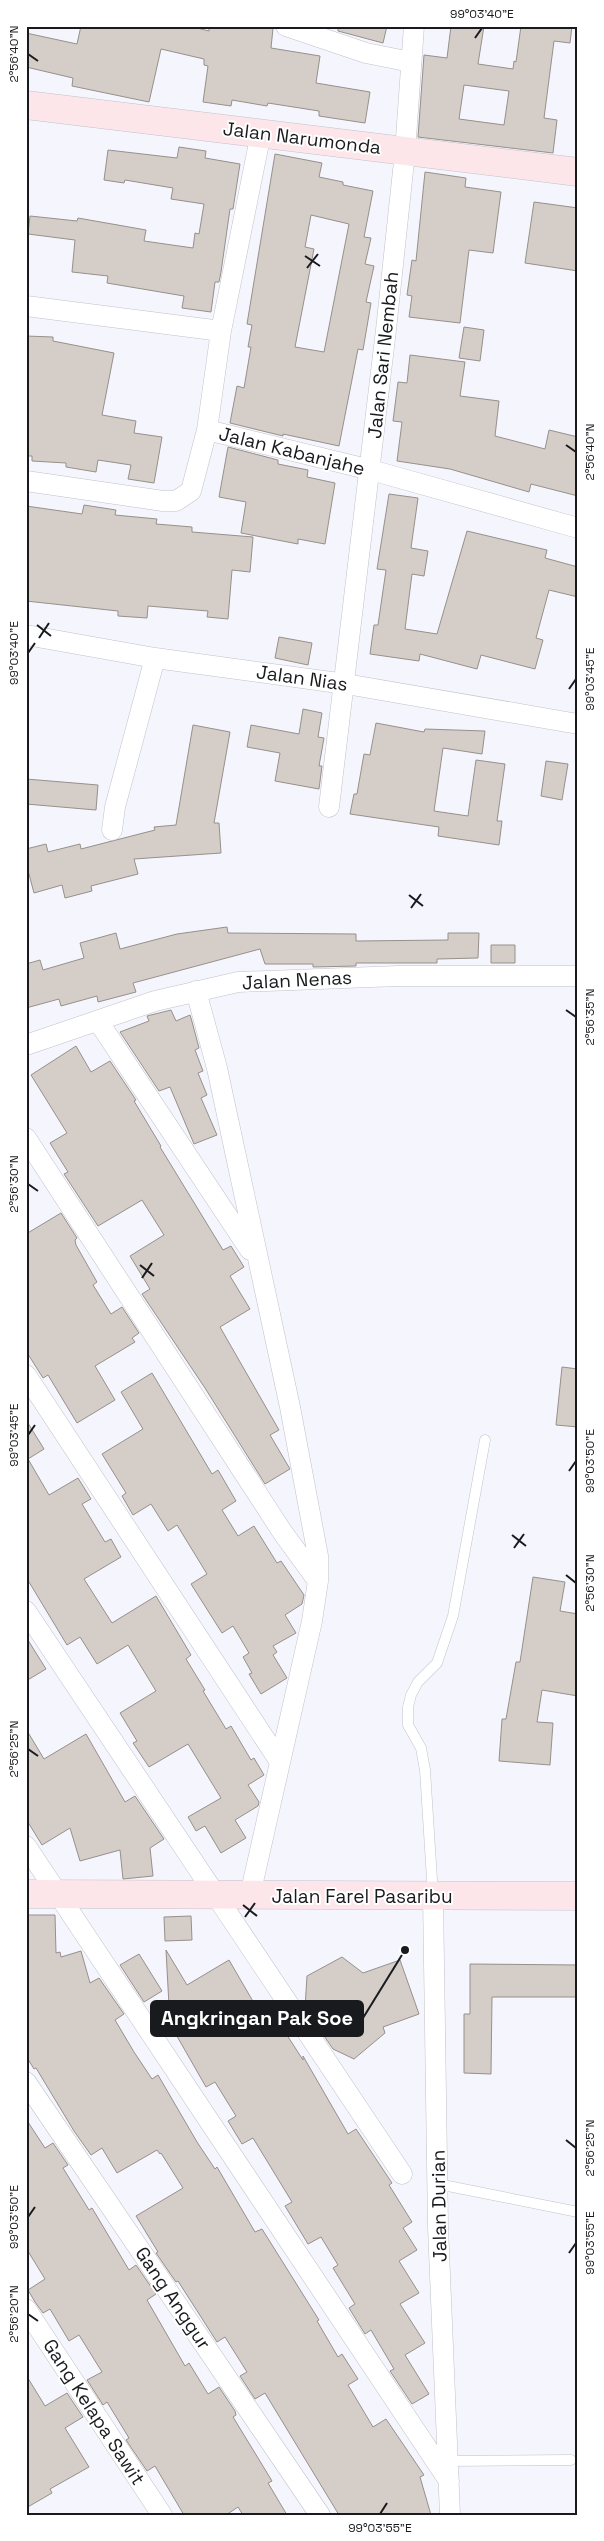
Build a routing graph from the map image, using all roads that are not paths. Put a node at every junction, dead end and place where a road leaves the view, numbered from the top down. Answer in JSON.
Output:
{"nodes":[{"id":1,"x":286,"y":26,"type":"edge"},
{"id":2,"x":414,"y":26,"type":"edge"},
{"id":3,"x":411,"y":62,"type":"junction"},
{"id":4,"x":26,"y":105,"type":"edge"},
{"id":5,"x":261,"y":133,"type":"junction"},
{"id":6,"x":405,"y":152,"type":"junction"},
{"id":7,"x":578,"y":172,"type":"edge"},
{"id":8,"x":26,"y":306,"type":"edge"},
{"id":9,"x":221,"y":331,"type":"junction"},
{"id":10,"x":207,"y":430,"type":"junction"},
{"id":11,"x":370,"y":470,"type":"junction"},
{"id":12,"x":26,"y":481,"type":"edge"},
{"id":13,"x":578,"y":528,"type":"edge"},
{"id":14,"x":26,"y":635,"type":"edge"},
{"id":15,"x":155,"y":658,"type":"junction"},
{"id":16,"x":346,"y":684,"type":"junction"},
{"id":17,"x":578,"y":724,"type":"edge"},
{"id":18,"x":329,"y":807,"type":"dead end"},
{"id":19,"x":112,"y":830,"type":"dead end"},
{"id":20,"x":578,"y":976,"type":"edge"},
{"id":21,"x":196,"y":991,"type":"junction"},
{"id":22,"x":98,"y":1020,"type":"junction"},
{"id":23,"x":26,"y":1045,"type":"edge"},
{"id":24,"x":26,"y":1138,"type":"edge"},
{"id":25,"x":257,"y":1262,"type":"junction"},
{"id":26,"x":26,"y":1375,"type":"edge"},
{"id":27,"x":485,"y":1440,"type":"dead end"},
{"id":28,"x":318,"y":1581,"type":"junction"},
{"id":29,"x":26,"y":1612,"type":"edge"},
{"id":30,"x":280,"y":1762,"type":"junction"},
{"id":31,"x":26,"y":1846,"type":"edge"},
{"id":32,"x":26,"y":1894,"type":"edge"},
{"id":33,"x":56,"y":1894,"type":"junction"},
{"id":34,"x":214,"y":1894,"type":"junction"},
{"id":35,"x":250,"y":1895,"type":"junction"},
{"id":36,"x":434,"y":1896,"type":"junction"},
{"id":37,"x":578,"y":1896,"type":"edge"},
{"id":38,"x":26,"y":2082,"type":"edge"},
{"id":39,"x":402,"y":2174,"type":"dead end"},
{"id":40,"x":438,"y":2184,"type":"junction"},
{"id":41,"x":578,"y":2212,"type":"edge"},
{"id":42,"x":26,"y":2309,"type":"edge"},
{"id":43,"x":571,"y":2460,"type":"dead end"},
{"id":44,"x":448,"y":2461,"type":"junction"},
{"id":45,"x":449,"y":2481,"type":"junction"},
{"id":46,"x":162,"y":2515,"type":"edge"},
{"id":47,"x":320,"y":2515,"type":"edge"},
{"id":48,"x":450,"y":2515,"type":"edge"}],
"edges":[{"from":1,"to":3,"type":"street"},
{"from":2,"to":3,"type":"street","name":"Jalan Sari Nembah"},
{"from":3,"to":6,"type":"street","name":"Jalan Sari Nembah"},
{"from":4,"to":5,"type":"street","name":"Jalan Narumonda"},
{"from":5,"to":6,"type":"street","name":"Jalan Narumonda"},
{"from":5,"to":9,"type":"street","name":"Jalan Kabanjahe"},
{"from":6,"to":7,"type":"street","name":"Jalan Narumonda"},
{"from":6,"to":11,"type":"street","name":"Jalan Sari Nembah"},
{"from":8,"to":9,"type":"street"},
{"from":9,"to":10,"type":"street","name":"Jalan Kabanjahe"},
{"from":10,"to":11,"type":"street","name":"Jalan Kabanjahe"},
{"from":10,"to":12,"type":"street"},
{"from":11,"to":13,"type":"street","name":"Jalan Kabanjahe"},
{"from":11,"to":16,"type":"street","name":"Jalan Sari Nembah"},
{"from":14,"to":15,"type":"street","name":"Jalan Nias"},
{"from":15,"to":16,"type":"street","name":"Jalan Nias"},
{"from":15,"to":19,"type":"street"},
{"from":16,"to":17,"type":"street","name":"Jalan Nias"},
{"from":16,"to":18,"type":"street","name":"Jalan Sari Nembah"},
{"from":20,"to":21,"type":"street","name":"Jalan Nenas"},
{"from":21,"to":22,"type":"street","name":"Jalan Nenas"},
{"from":21,"to":25,"type":"street"},
{"from":22,"to":23,"type":"street","name":"Jalan Nenas"},
{"from":22,"to":25,"type":"street"},
{"from":24,"to":28,"type":"street"},
{"from":25,"to":28,"type":"street"},
{"from":26,"to":30,"type":"street"},
{"from":27,"to":36,"type":"lane"},
{"from":28,"to":30,"type":"street"},
{"from":29,"to":34,"type":"street"},
{"from":30,"to":35,"type":"street"},
{"from":31,"to":33,"type":"street"},
{"from":32,"to":33,"type":"street","name":"Jalan Farel Pasaribu"},
{"from":33,"to":34,"type":"street","name":"Jalan Farel Pasaribu"},
{"from":33,"to":45,"type":"street"},
{"from":34,"to":35,"type":"street","name":"Jalan Farel Pasaribu"},
{"from":34,"to":39,"type":"street"},
{"from":35,"to":36,"type":"street","name":"Jalan Farel Pasaribu"},
{"from":36,"to":37,"type":"street","name":"Jalan Farel Pasaribu"},
{"from":36,"to":40,"type":"street","name":"Jalan Durian"},
{"from":38,"to":47,"type":"street","name":"Gang Anggur"},
{"from":40,"to":41,"type":"lane"},
{"from":40,"to":44,"type":"street","name":"Jalan Durian"},
{"from":42,"to":46,"type":"street","name":"Gang Kelapa Sawit"},
{"from":43,"to":44,"type":"lane"},
{"from":44,"to":45,"type":"street","name":"Jalan Durian"},
{"from":45,"to":48,"type":"street","name":"Jalan Durian"}]}
